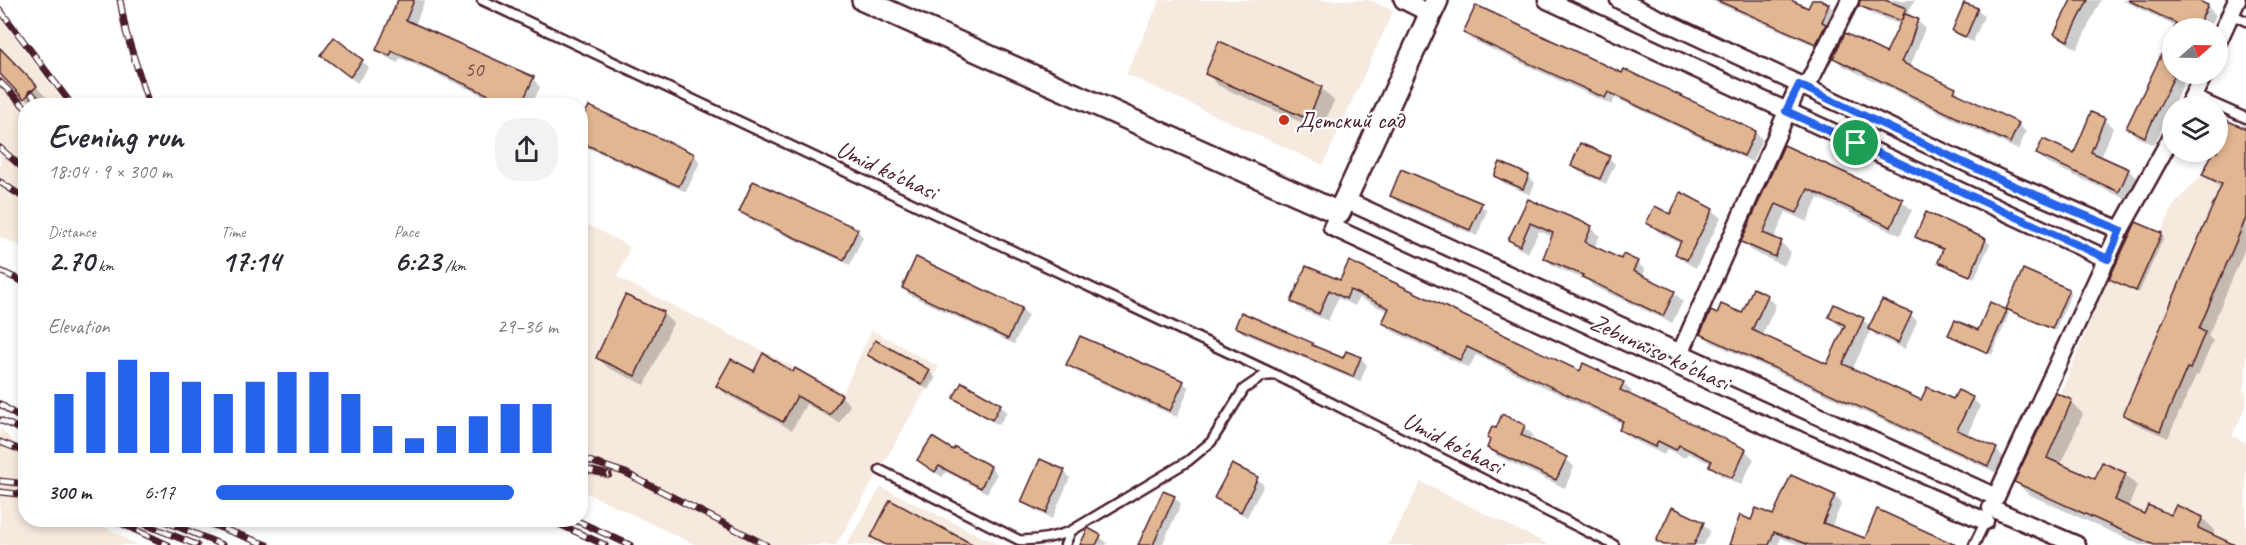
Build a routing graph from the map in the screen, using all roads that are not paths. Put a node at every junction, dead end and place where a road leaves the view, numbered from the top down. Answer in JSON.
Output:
{"nodes":[{"id":1,"x":482,"y":0,"type":"edge"},
{"id":2,"x":864,"y":0,"type":"edge"},
{"id":3,"x":1402,"y":0,"type":"edge"},
{"id":4,"x":1547,"y":0,"type":"edge"},
{"id":5,"x":1619,"y":0,"type":"edge"},
{"id":6,"x":1850,"y":0,"type":"edge"},
{"id":7,"x":1434,"y":7,"type":"edge"},
{"id":8,"x":2234,"y":7,"type":"edge"},
{"id":9,"x":2246,"y":21,"type":"edge"},
{"id":10,"x":1802,"y":86,"type":"junction"},
{"id":11,"x":1786,"y":111,"type":"junction"},
{"id":12,"x":2228,"y":112,"type":"edge"},
{"id":13,"x":2246,"y":118,"type":"edge"},
{"id":14,"x":2162,"y":154,"type":"edge"},
{"id":15,"x":2005,"y":182,"type":"junction"},
{"id":16,"x":1342,"y":206,"type":"junction"},
{"id":17,"x":1994,"y":207,"type":"junction"},
{"id":18,"x":2120,"y":230,"type":"junction"},
{"id":19,"x":2108,"y":259,"type":"junction"},
{"id":20,"x":1680,"y":354,"type":"junction"},
{"id":21,"x":1276,"y":375,"type":"junction"},
{"id":22,"x":880,"y":470,"type":"dead end"},
{"id":23,"x":1991,"y":509,"type":"junction"},
{"id":24,"x":1071,"y":531,"type":"junction"},
{"id":25,"x":1065,"y":545,"type":"edge"},
{"id":26,"x":1614,"y":545,"type":"edge"},
{"id":27,"x":1974,"y":545,"type":"edge"},
{"id":28,"x":2077,"y":545,"type":"edge"}],
"edges":[{"from":1,"to":21,"type":"lane","name":"Umid ko'chasi"},
{"from":2,"to":16,"type":"street"},
{"from":3,"to":7,"type":"street"},
{"from":4,"to":11,"type":"street"},
{"from":5,"to":10,"type":"street"},
{"from":6,"to":10,"type":"street"},
{"from":7,"to":16,"type":"street"},
{"from":8,"to":9,"type":"lane"},
{"from":10,"to":11,"type":"street"},
{"from":10,"to":15,"type":"street"},
{"from":11,"to":17,"type":"street"},
{"from":11,"to":20,"type":"street"},
{"from":12,"to":13,"type":"lane"},
{"from":14,"to":18,"type":"street"},
{"from":15,"to":17,"type":"street"},
{"from":15,"to":18,"type":"street"},
{"from":16,"to":20,"type":"street","name":"Zebunniso ko'chasi"},
{"from":16,"to":23,"type":"street","name":"Zebunniso ko'chasi"},
{"from":17,"to":19,"type":"street"},
{"from":18,"to":19,"type":"street"},
{"from":19,"to":23,"type":"street"},
{"from":20,"to":23,"type":"street","name":"Zebunniso ko'chasi"},
{"from":21,"to":24,"type":"lane"},
{"from":21,"to":26,"type":"lane","name":"Umid ko'chasi"},
{"from":22,"to":24,"type":"lane"},
{"from":23,"to":27,"type":"lane"},
{"from":23,"to":28,"type":"street","name":"Zebunniso ko'chasi"},
{"from":24,"to":25,"type":"lane"}]}
